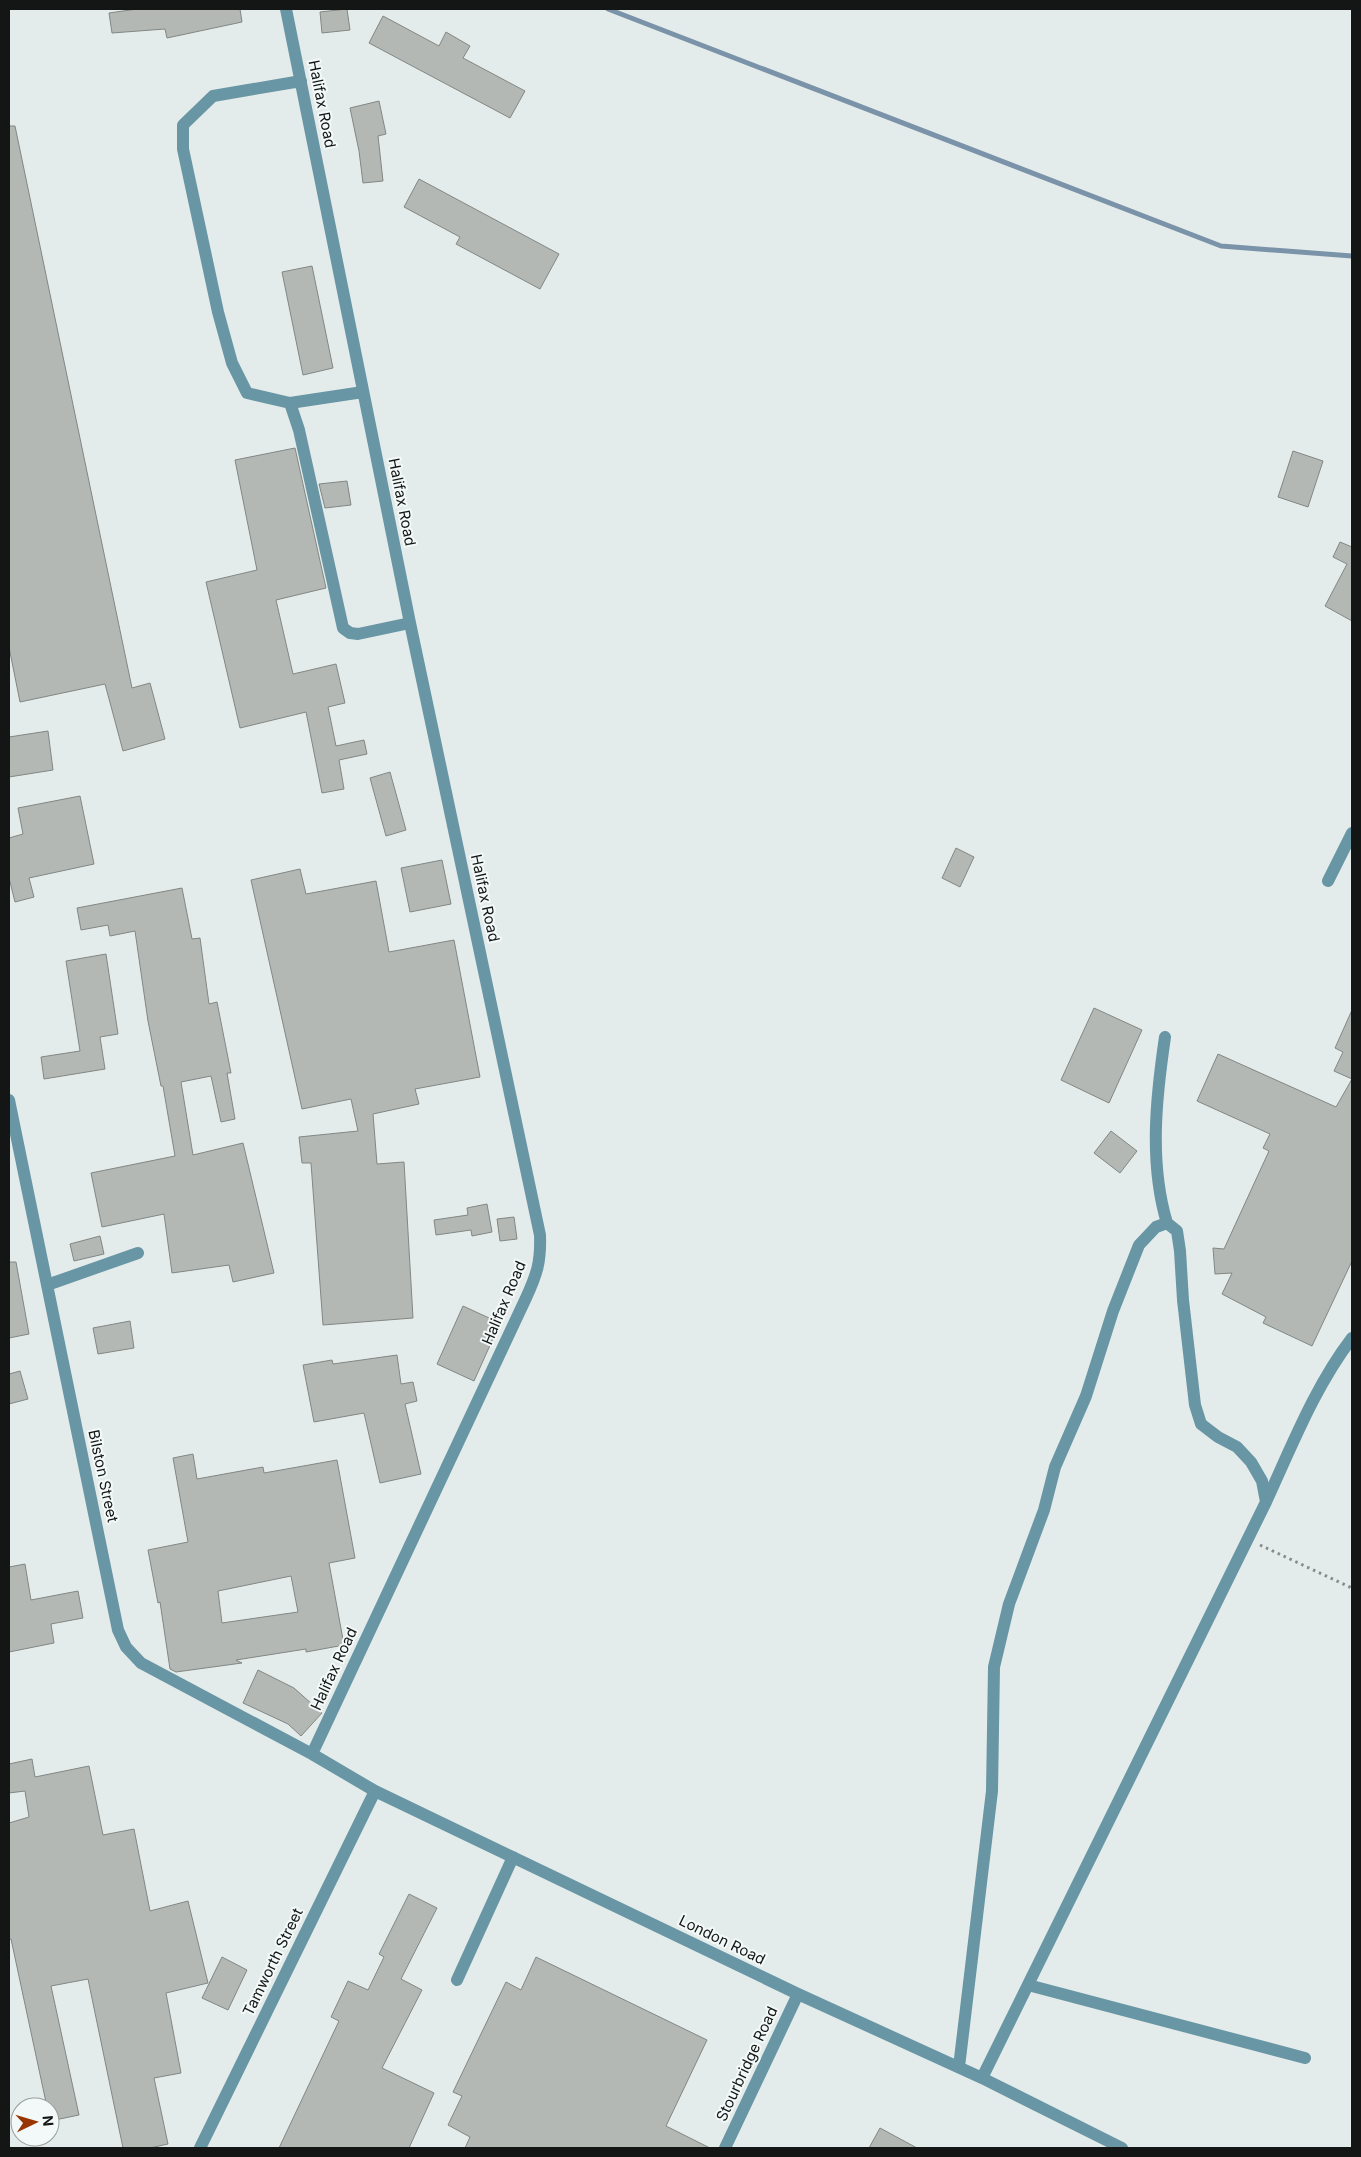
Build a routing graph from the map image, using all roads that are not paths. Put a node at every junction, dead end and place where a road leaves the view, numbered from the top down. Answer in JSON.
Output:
{"nodes":[{"id":1,"x":286,"y":9,"type":"edge"},
{"id":2,"x":301,"y":81,"type":"junction"},
{"id":3,"x":364,"y":392,"type":"junction"},
{"id":4,"x":290,"y":403,"type":"junction"},
{"id":5,"x":410,"y":623,"type":"junction"},
{"id":6,"x":1352,"y":833,"type":"edge"},
{"id":7,"x":1328,"y":881,"type":"dead end"},
{"id":8,"x":1166,"y":1037,"type":"dead end"},
{"id":9,"x":9,"y":1100,"type":"edge"},
{"id":10,"x":1167,"y":1223,"type":"junction"},
{"id":11,"x":138,"y":1252,"type":"dead end"},
{"id":12,"x":47,"y":1285,"type":"junction"},
{"id":13,"x":1352,"y":1338,"type":"edge"},
{"id":14,"x":1266,"y":1502,"type":"junction"},
{"id":15,"x":312,"y":1754,"type":"junction"},
{"id":16,"x":375,"y":1791,"type":"junction"},
{"id":17,"x":513,"y":1857,"type":"junction"},
{"id":18,"x":457,"y":1980,"type":"dead end"},
{"id":19,"x":1028,"y":1986,"type":"junction"},
{"id":20,"x":798,"y":1994,"type":"junction"},
{"id":21,"x":1306,"y":2058,"type":"dead end"},
{"id":22,"x":959,"y":2067,"type":"junction"},
{"id":23,"x":982,"y":2078,"type":"junction"},
{"id":24,"x":200,"y":2148,"type":"edge"},
{"id":25,"x":725,"y":2148,"type":"edge"},
{"id":26,"x":1122,"y":2148,"type":"edge"}],
"edges":[{"from":1,"to":2,"type":"street","name":"Halifax Road"},
{"from":2,"to":3,"type":"street","name":"Halifax Road"},
{"from":2,"to":4,"type":"street"},
{"from":3,"to":4,"type":"street"},
{"from":3,"to":5,"type":"street","name":"Halifax Road"},
{"from":4,"to":5,"type":"street"},
{"from":5,"to":15,"type":"street","name":"Halifax Road"},
{"from":6,"to":7,"type":"street"},
{"from":8,"to":10,"type":"street"},
{"from":9,"to":12,"type":"street","name":"Bilston Street"},
{"from":10,"to":14,"type":"street"},
{"from":10,"to":22,"type":"street"},
{"from":11,"to":12,"type":"street"},
{"from":12,"to":15,"type":"street","name":"Bilston Street"},
{"from":13,"to":14,"type":"street"},
{"from":14,"to":19,"type":"street"},
{"from":15,"to":16,"type":"street","name":"London Road"},
{"from":16,"to":17,"type":"street","name":"London Road"},
{"from":16,"to":24,"type":"street","name":"Tamworth Street"},
{"from":17,"to":18,"type":"street"},
{"from":17,"to":20,"type":"street","name":"London Road"},
{"from":19,"to":21,"type":"street"},
{"from":19,"to":23,"type":"street"},
{"from":20,"to":22,"type":"street","name":"London Road"},
{"from":20,"to":25,"type":"street","name":"Stourbridge Road"},
{"from":22,"to":23,"type":"street","name":"London Road"},
{"from":23,"to":26,"type":"street","name":"London Road"}]}
